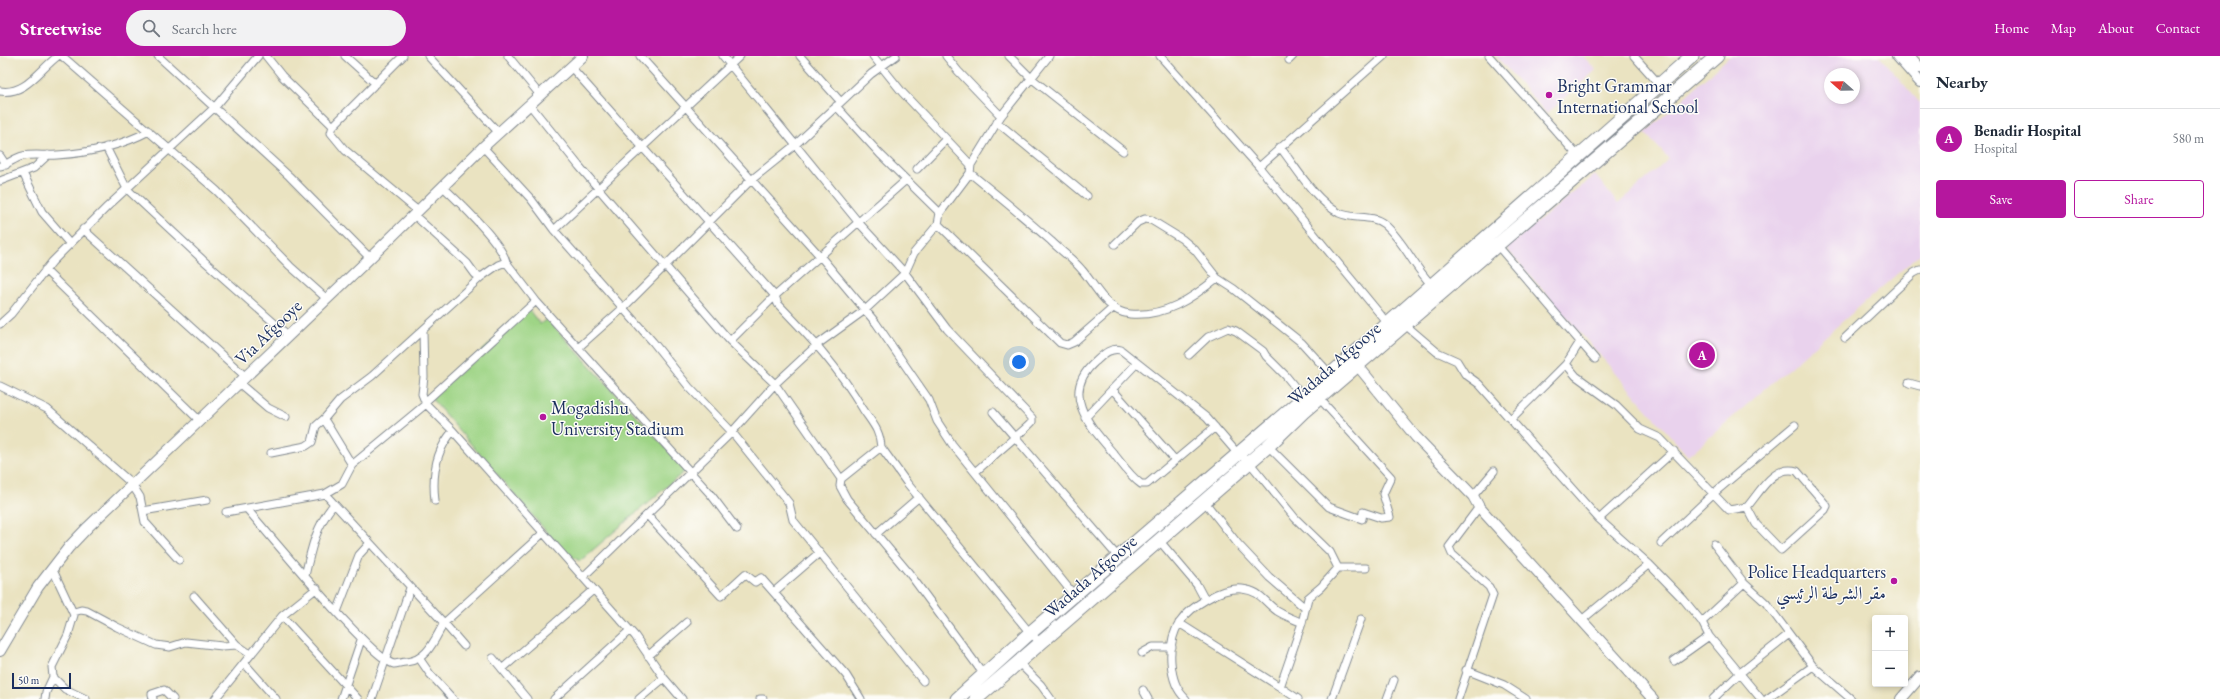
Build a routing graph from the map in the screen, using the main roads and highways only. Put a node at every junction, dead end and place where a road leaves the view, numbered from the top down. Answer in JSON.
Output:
{"nodes":[{"id":1,"x":583,"y":56,"type":"edge"},
{"id":2,"x":1692,"y":56,"type":"edge"},
{"id":3,"x":1717,"y":56,"type":"edge"},
{"id":4,"x":1897,"y":56,"type":"edge"},
{"id":5,"x":1910,"y":56,"type":"edge"},
{"id":6,"x":1920,"y":68,"type":"edge"},
{"id":7,"x":1920,"y":82,"type":"edge"},
{"id":8,"x":1396,"y":324,"type":"junction"},
{"id":9,"x":1358,"y":366,"type":"junction"},
{"id":10,"x":1335,"y":378,"type":"junction"},
{"id":11,"x":0,"y":651,"type":"edge"},
{"id":12,"x":1920,"y":676,"type":"edge"},
{"id":13,"x":990,"y":679,"type":"junction"},
{"id":14,"x":958,"y":699,"type":"edge"},
{"id":15,"x":976,"y":699,"type":"edge"},
{"id":16,"x":1653,"y":699,"type":"edge"},
{"id":17,"x":1901,"y":699,"type":"edge"}],
"edges":[{"from":1,"to":11,"type":"main road","name":"Via Afgooye"},
{"from":2,"to":8,"type":"highway","name":"Wadada Afgooye"},
{"from":3,"to":8,"type":"highway","name":"Wadada Afgooye"},
{"from":4,"to":7,"type":"main road"},
{"from":5,"to":6,"type":"main road"},
{"from":8,"to":9,"type":"highway","name":"Wadada Afgooye"},
{"from":8,"to":10,"type":"highway","name":"Wadada Afgooye"},
{"from":9,"to":10,"type":"highway","name":"Wadada Afgooye"},
{"from":9,"to":16,"type":"main road"},
{"from":10,"to":13,"type":"highway","name":"Wadada Afgooye"},
{"from":10,"to":13,"type":"highway","name":"Wadada Afgooye"},
{"from":12,"to":17,"type":"main road"},
{"from":13,"to":14,"type":"highway","name":"Wadada Afgooye"},
{"from":13,"to":15,"type":"highway","name":"Wadada Afgooye"}]}
